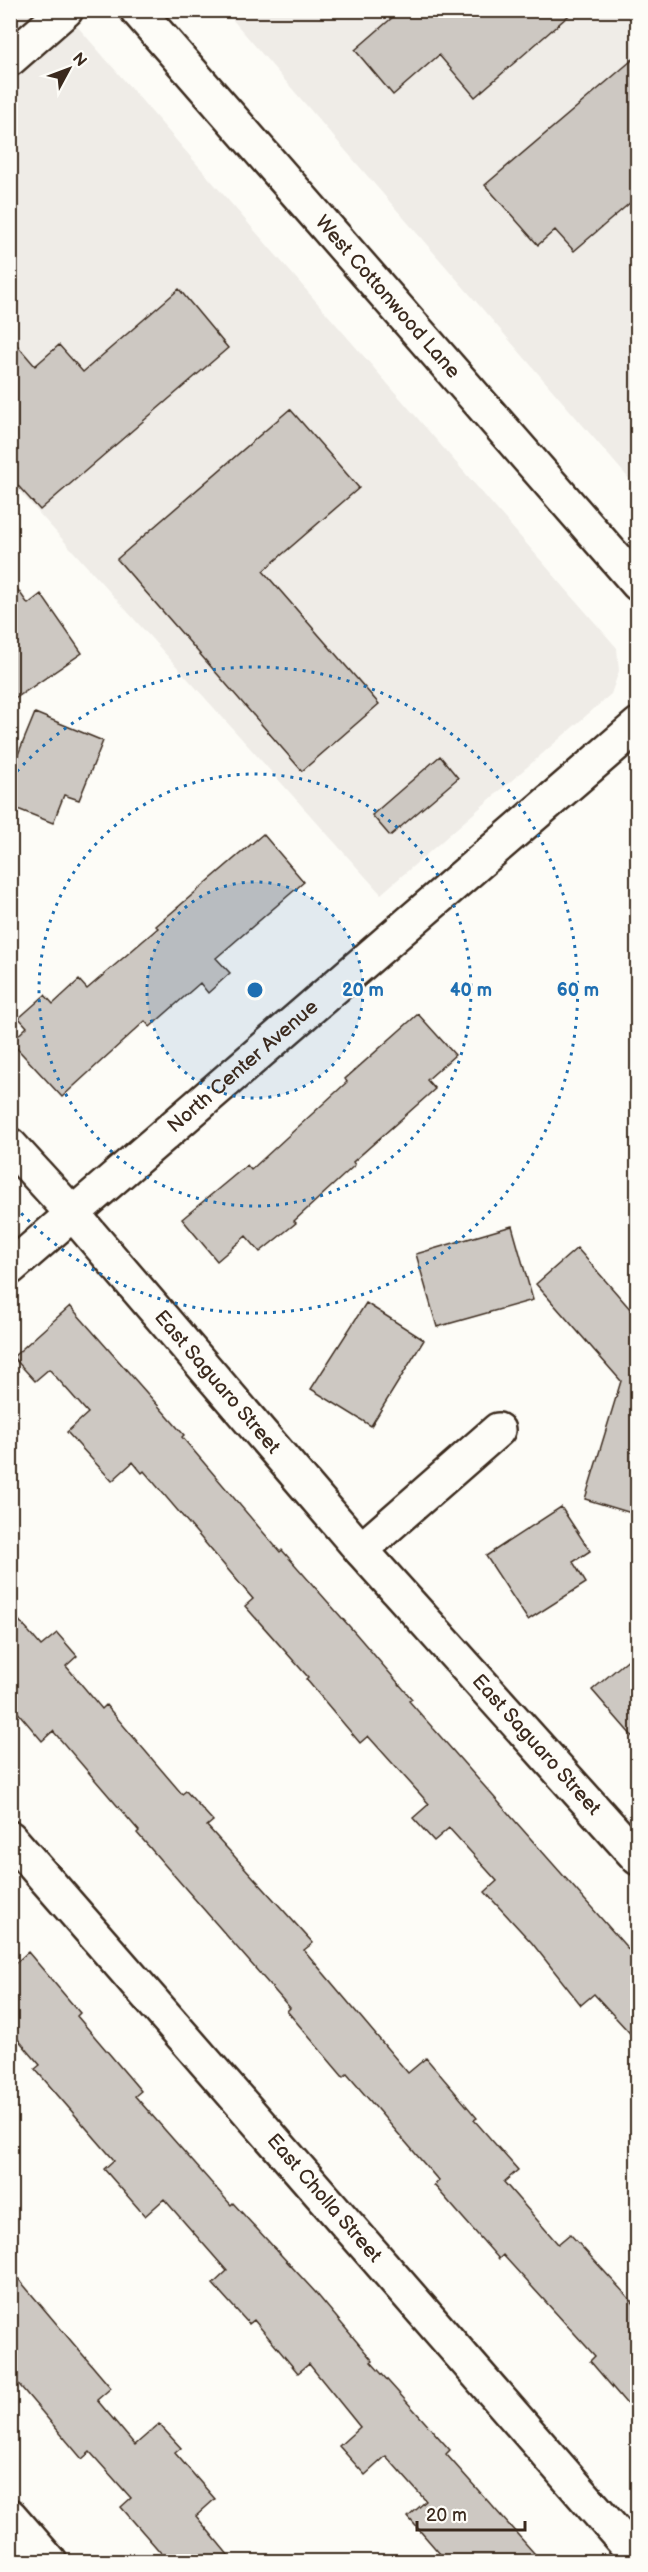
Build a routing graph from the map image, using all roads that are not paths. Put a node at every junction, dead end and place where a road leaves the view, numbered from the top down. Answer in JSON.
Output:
{"nodes":[{"id":1,"x":66,"y":10,"type":"edge"},
{"id":2,"x":137,"y":10,"type":"edge"},
{"id":3,"x":10,"y":58,"type":"edge"},
{"id":4,"x":638,"y":584,"type":"edge"},
{"id":5,"x":638,"y":725,"type":"edge"},
{"id":6,"x":10,"y":1145,"type":"edge"},
{"id":7,"x":73,"y":1214,"type":"junction"},
{"id":8,"x":10,"y":1268,"type":"edge"},
{"id":9,"x":498,"y":1430,"type":"dead end"},
{"id":10,"x":362,"y":1550,"type":"junction"},
{"id":11,"x":10,"y":1838,"type":"edge"},
{"id":12,"x":638,"y":1858,"type":"edge"},
{"id":13,"x":10,"y":2516,"type":"edge"},
{"id":14,"x":638,"y":2558,"type":"edge"},
{"id":15,"x":50,"y":2562,"type":"edge"}],
"edges":[{"from":1,"to":3,"type":"street"},
{"from":2,"to":4,"type":"street","name":"West Cottonwood Lane"},
{"from":5,"to":7,"type":"street","name":"North Center Avenue"},
{"from":6,"to":7,"type":"street","name":"East Saguaro Street"},
{"from":7,"to":8,"type":"street","name":"North Center Avenue"},
{"from":7,"to":10,"type":"street","name":"East Saguaro Street"},
{"from":9,"to":10,"type":"street"},
{"from":10,"to":12,"type":"street","name":"East Saguaro Street"},
{"from":11,"to":14,"type":"street","name":"East Cholla Street"},
{"from":13,"to":15,"type":"street"}]}
